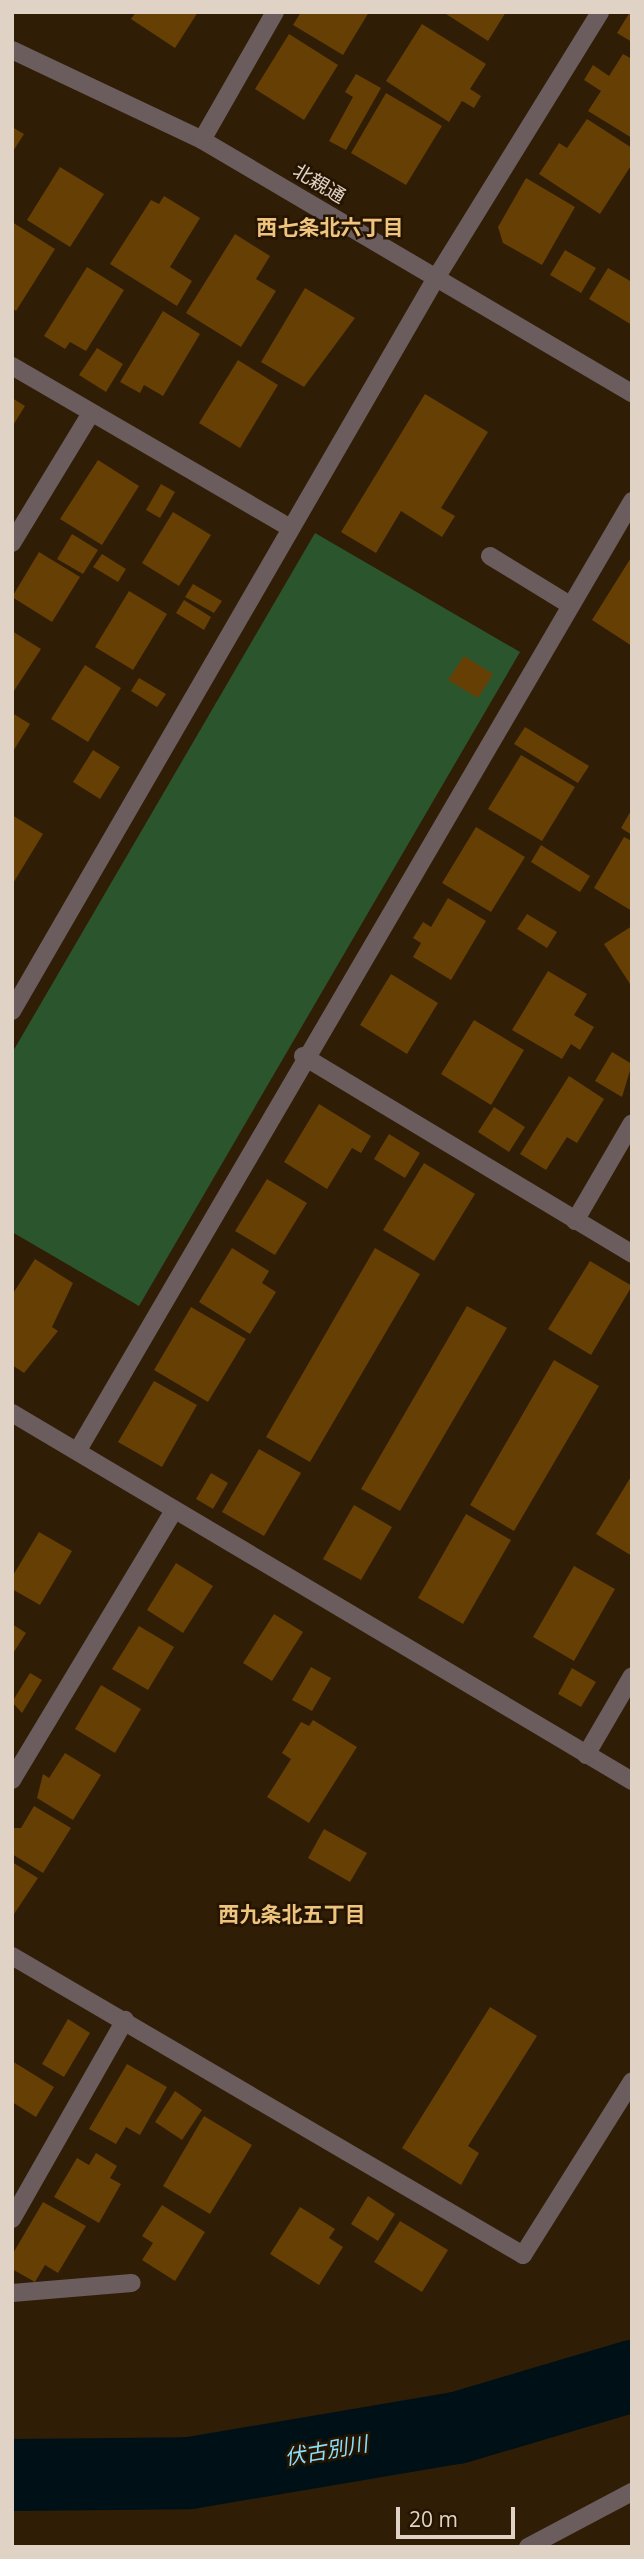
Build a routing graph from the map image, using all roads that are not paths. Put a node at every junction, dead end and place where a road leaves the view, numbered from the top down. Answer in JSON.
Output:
{"nodes":[{"id":1,"x":275,"y":12,"type":"edge"},
{"id":2,"x":600,"y":12,"type":"edge"},
{"id":3,"x":12,"y":50,"type":"edge"},
{"id":4,"x":202,"y":140,"type":"junction"},
{"id":5,"x":436,"y":278,"type":"junction"},
{"id":6,"x":12,"y":366,"type":"edge"},
{"id":7,"x":632,"y":393,"type":"edge"},
{"id":8,"x":91,"y":413,"type":"junction"},
{"id":9,"x":632,"y":501,"type":"edge"},
{"id":10,"x":290,"y":528,"type":"junction"},
{"id":11,"x":12,"y":543,"type":"edge"},
{"id":12,"x":490,"y":556,"type":"dead end"},
{"id":13,"x":570,"y":605,"type":"junction"},
{"id":14,"x":12,"y":1011,"type":"edge"},
{"id":15,"x":303,"y":1056,"type":"junction"},
{"id":16,"x":632,"y":1123,"type":"edge"},
{"id":17,"x":575,"y":1221,"type":"junction"},
{"id":18,"x":632,"y":1254,"type":"edge"},
{"id":19,"x":12,"y":1413,"type":"edge"},
{"id":20,"x":78,"y":1450,"type":"junction"},
{"id":21,"x":174,"y":1510,"type":"junction"},
{"id":22,"x":632,"y":1676,"type":"edge"},
{"id":23,"x":586,"y":1755,"type":"junction"},
{"id":24,"x":12,"y":1780,"type":"edge"},
{"id":25,"x":632,"y":1781,"type":"edge"},
{"id":26,"x":12,"y":1956,"type":"edge"},
{"id":27,"x":125,"y":2020,"type":"junction"},
{"id":28,"x":632,"y":2081,"type":"edge"},
{"id":29,"x":12,"y":2219,"type":"edge"},
{"id":30,"x":132,"y":2283,"type":"dead end"},
{"id":31,"x":12,"y":2294,"type":"edge"},
{"id":32,"x":632,"y":2492,"type":"edge"},
{"id":33,"x":528,"y":2547,"type":"edge"}],
"edges":[{"from":1,"to":4,"type":"street"},
{"from":2,"to":5,"type":"street"},
{"from":3,"to":4,"type":"street","name":"北親通"},
{"from":4,"to":5,"type":"street","name":"北親通"},
{"from":5,"to":7,"type":"street","name":"北親通"},
{"from":5,"to":10,"type":"street"},
{"from":6,"to":8,"type":"street"},
{"from":8,"to":10,"type":"street"},
{"from":8,"to":11,"type":"street"},
{"from":9,"to":13,"type":"street"},
{"from":10,"to":14,"type":"street"},
{"from":12,"to":13,"type":"street"},
{"from":13,"to":15,"type":"street"},
{"from":15,"to":17,"type":"street"},
{"from":15,"to":20,"type":"street"},
{"from":16,"to":17,"type":"street"},
{"from":17,"to":18,"type":"street"},
{"from":19,"to":20,"type":"street"},
{"from":20,"to":21,"type":"street"},
{"from":21,"to":23,"type":"street"},
{"from":21,"to":24,"type":"street"},
{"from":22,"to":23,"type":"street"},
{"from":23,"to":25,"type":"street"},
{"from":26,"to":27,"type":"street"},
{"from":27,"to":28,"type":"street"},
{"from":27,"to":29,"type":"street"},
{"from":30,"to":31,"type":"street"},
{"from":32,"to":33,"type":"street"}]}
